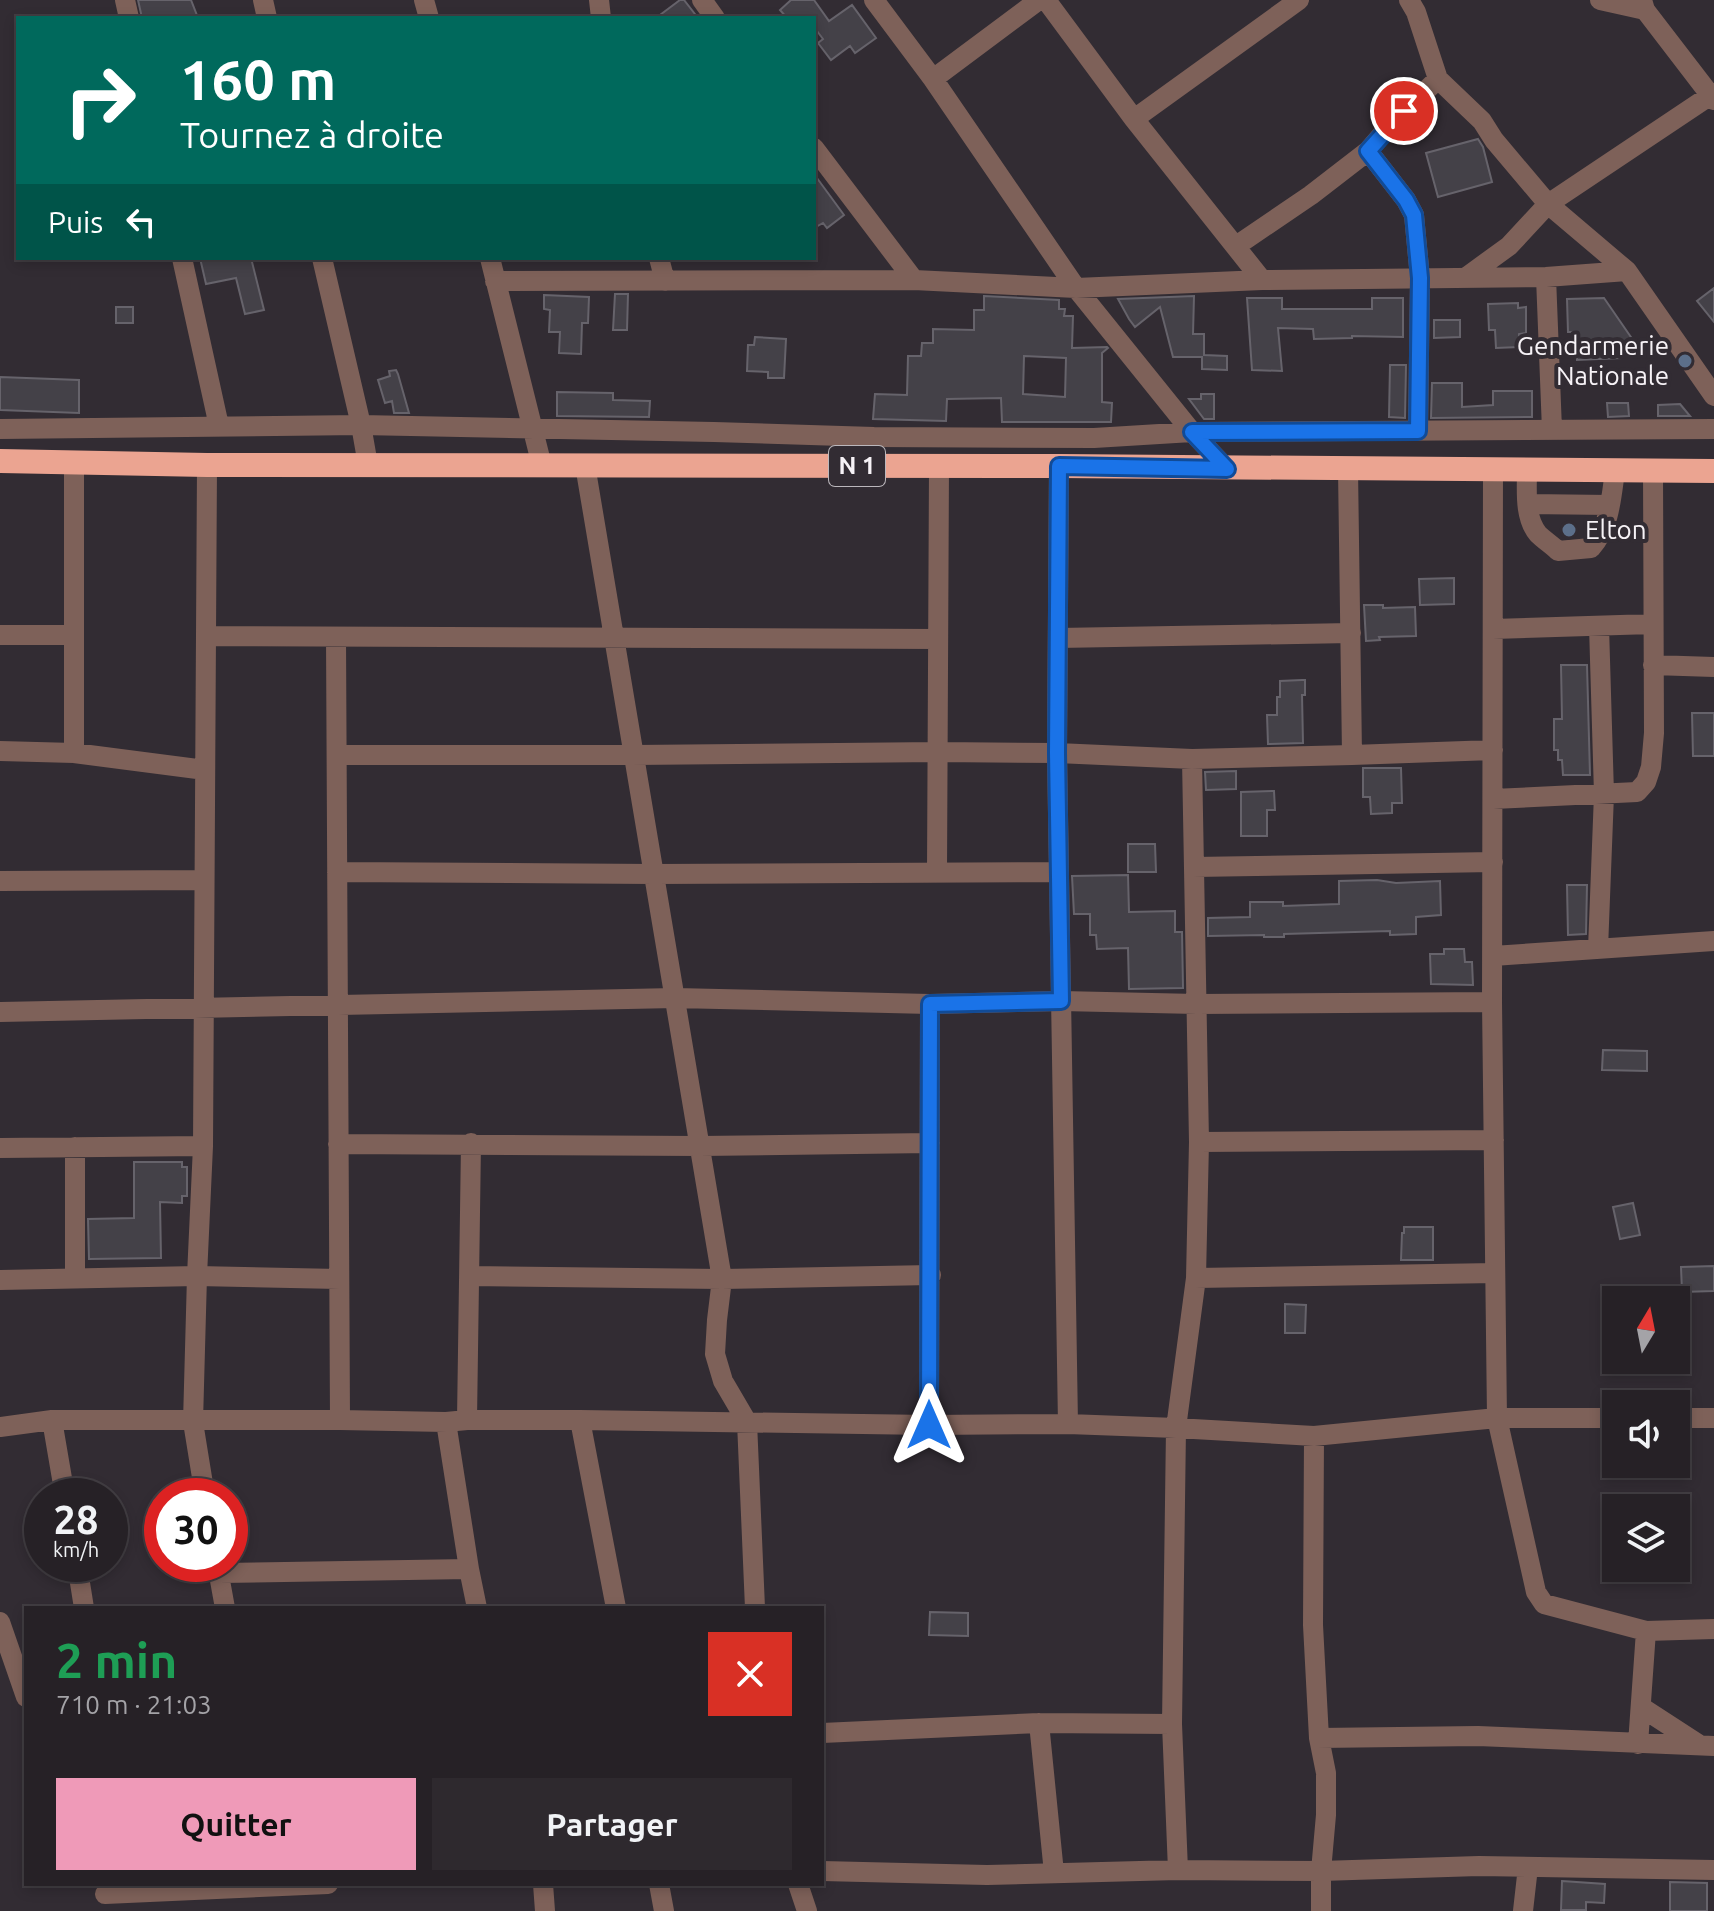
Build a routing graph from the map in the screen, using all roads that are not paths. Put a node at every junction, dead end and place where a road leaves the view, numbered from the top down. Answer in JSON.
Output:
{"nodes":[{"id":1,"x":874,"y":0,"type":"edge"},
{"id":2,"x":1039,"y":0,"type":"edge"},
{"id":3,"x":1046,"y":0,"type":"edge"},
{"id":4,"x":1299,"y":0,"type":"edge"},
{"id":5,"x":1409,"y":0,"type":"edge"},
{"id":6,"x":1600,"y":0,"type":"edge"},
{"id":7,"x":1643,"y":5,"type":"edge"},
{"id":8,"x":933,"y":79,"type":"junction"},
{"id":9,"x":1438,"y":79,"type":"junction"},
{"id":10,"x":1713,"y":96,"type":"edge"},
{"id":11,"x":1134,"y":119,"type":"junction"},
{"id":12,"x":816,"y":151,"type":"edge"},
{"id":13,"x":1368,"y":151,"type":"junction"},
{"id":14,"x":1548,"y":204,"type":"junction"},
{"id":15,"x":1236,"y":246,"type":"junction"},
{"id":16,"x":182,"y":260,"type":"edge"},
{"id":17,"x":322,"y":260,"type":"edge"},
{"id":18,"x":490,"y":260,"type":"edge"},
{"id":19,"x":660,"y":260,"type":"edge"},
{"id":20,"x":1627,"y":271,"type":"junction"},
{"id":21,"x":1546,"y":277,"type":"junction"},
{"id":22,"x":1420,"y":278,"type":"junction"},
{"id":23,"x":1465,"y":278,"type":"junction"},
{"id":24,"x":914,"y":280,"type":"junction"},
{"id":25,"x":1262,"y":280,"type":"junction"},
{"id":26,"x":495,"y":281,"type":"junction"},
{"id":27,"x":665,"y":281,"type":"junction"},
{"id":28,"x":1076,"y":288,"type":"junction"},
{"id":29,"x":1714,"y":396,"type":"edge"},
{"id":30,"x":361,"y":425,"type":"junction"},
{"id":31,"x":219,"y":426,"type":"junction"},
{"id":32,"x":532,"y":428,"type":"junction"},
{"id":33,"x":0,"y":429,"type":"edge"},
{"id":34,"x":1714,"y":429,"type":"edge"},
{"id":35,"x":1552,"y":430,"type":"junction"},
{"id":36,"x":1418,"y":431,"type":"junction"},
{"id":37,"x":1192,"y":432,"type":"junction"},
{"id":38,"x":0,"y":461,"type":"edge"},
{"id":39,"x":74,"y":463,"type":"junction"},
{"id":40,"x":207,"y":465,"type":"junction"},
{"id":41,"x":368,"y":465,"type":"junction"},
{"id":42,"x":585,"y":465,"type":"junction"},
{"id":43,"x":542,"y":466,"type":"junction"},
{"id":44,"x":939,"y":466,"type":"junction"},
{"id":45,"x":1059,"y":466,"type":"junction"},
{"id":46,"x":1227,"y":469,"type":"junction"},
{"id":47,"x":1348,"y":469,"type":"junction"},
{"id":48,"x":1493,"y":470,"type":"junction"},
{"id":49,"x":1527,"y":470,"type":"junction"},
{"id":50,"x":1615,"y":471,"type":"junction"},
{"id":51,"x":1653,"y":471,"type":"junction"},
{"id":52,"x":1714,"y":471,"type":"edge"},
{"id":53,"x":1528,"y":504,"type":"junction"},
{"id":54,"x":1610,"y":505,"type":"junction"},
{"id":55,"x":1652,"y":624,"type":"junction"},
{"id":56,"x":1599,"y":626,"type":"junction"},
{"id":57,"x":1493,"y":629,"type":"junction"},
{"id":58,"x":1351,"y":633,"type":"junction"},
{"id":59,"x":0,"y":635,"type":"edge"},
{"id":60,"x":74,"y":635,"type":"junction"},
{"id":61,"x":206,"y":636,"type":"junction"},
{"id":62,"x":336,"y":637,"type":"junction"},
{"id":63,"x":1058,"y":638,"type":"junction"},
{"id":64,"x":614,"y":639,"type":"junction"},
{"id":65,"x":938,"y":639,"type":"junction"},
{"id":66,"x":1653,"y":665,"type":"junction"},
{"id":67,"x":1714,"y":667,"type":"edge"},
{"id":68,"x":1493,"y":750,"type":"junction"},
{"id":69,"x":0,"y":751,"type":"edge"},
{"id":70,"x":938,"y":752,"type":"junction"},
{"id":71,"x":74,"y":753,"type":"junction"},
{"id":72,"x":1057,"y":753,"type":"junction"},
{"id":73,"x":337,"y":755,"type":"junction"},
{"id":74,"x":634,"y":755,"type":"junction"},
{"id":75,"x":1352,"y":755,"type":"junction"},
{"id":76,"x":1192,"y":759,"type":"junction"},
{"id":77,"x":205,"y":770,"type":"junction"},
{"id":78,"x":1604,"y":794,"type":"junction"},
{"id":79,"x":1493,"y":799,"type":"junction"},
{"id":80,"x":1493,"y":862,"type":"junction"},
{"id":81,"x":1194,"y":867,"type":"junction"},
{"id":82,"x":337,"y":872,"type":"junction"},
{"id":83,"x":937,"y":872,"type":"junction"},
{"id":84,"x":1059,"y":872,"type":"junction"},
{"id":85,"x":654,"y":874,"type":"junction"},
{"id":86,"x":204,"y":880,"type":"junction"},
{"id":87,"x":0,"y":881,"type":"edge"},
{"id":88,"x":1714,"y":941,"type":"edge"},
{"id":89,"x":1598,"y":949,"type":"junction"},
{"id":90,"x":1493,"y":956,"type":"junction"},
{"id":91,"x":675,"y":998,"type":"junction"},
{"id":92,"x":1061,"y":1001,"type":"junction"},
{"id":93,"x":1492,"y":1002,"type":"junction"},
{"id":94,"x":930,"y":1004,"type":"junction"},
{"id":95,"x":1197,"y":1004,"type":"junction"},
{"id":96,"x":338,"y":1005,"type":"junction"},
{"id":97,"x":204,"y":1008,"type":"junction"},
{"id":98,"x":0,"y":1012,"type":"edge"},
{"id":99,"x":1494,"y":1140,"type":"junction"},
{"id":100,"x":1199,"y":1142,"type":"junction"},
{"id":101,"x":471,"y":1143,"type":"junction"},
{"id":102,"x":930,"y":1143,"type":"junction"},
{"id":103,"x":338,"y":1144,"type":"junction"},
{"id":104,"x":203,"y":1146,"type":"junction"},
{"id":105,"x":700,"y":1146,"type":"junction"},
{"id":106,"x":75,"y":1147,"type":"junction"},
{"id":107,"x":0,"y":1148,"type":"edge"},
{"id":108,"x":1495,"y":1273,"type":"junction"},
{"id":109,"x":931,"y":1275,"type":"junction"},
{"id":110,"x":197,"y":1276,"type":"junction"},
{"id":111,"x":469,"y":1276,"type":"junction"},
{"id":112,"x":75,"y":1278,"type":"junction"},
{"id":113,"x":1196,"y":1278,"type":"junction"},
{"id":114,"x":339,"y":1279,"type":"junction"},
{"id":115,"x":722,"y":1279,"type":"junction"},
{"id":116,"x":0,"y":1280,"type":"edge"},
{"id":117,"x":1497,"y":1418,"type":"junction"},
{"id":118,"x":1602,"y":1418,"type":"edge"},
{"id":119,"x":1690,"y":1418,"type":"edge"},
{"id":120,"x":1714,"y":1418,"type":"edge"},
{"id":121,"x":52,"y":1420,"type":"junction"},
{"id":122,"x":340,"y":1420,"type":"junction"},
{"id":123,"x":467,"y":1420,"type":"junction"},
{"id":124,"x":580,"y":1420,"type":"junction"},
{"id":125,"x":193,"y":1422,"type":"junction"},
{"id":126,"x":446,"y":1422,"type":"junction"},
{"id":127,"x":747,"y":1422,"type":"junction"},
{"id":128,"x":1068,"y":1424,"type":"junction"},
{"id":129,"x":929,"y":1425,"type":"junction"},
{"id":130,"x":0,"y":1427,"type":"edge"},
{"id":131,"x":1176,"y":1428,"type":"junction"},
{"id":132,"x":1314,"y":1436,"type":"junction"},
{"id":133,"x":62,"y":1478,"type":"edge"},
{"id":134,"x":202,"y":1478,"type":"edge"},
{"id":135,"x":248,"y":1568,"type":"edge"},
{"id":136,"x":469,"y":1569,"type":"junction"},
{"id":137,"x":80,"y":1582,"type":"edge"},
{"id":138,"x":220,"y":1582,"type":"edge"},
{"id":139,"x":84,"y":1606,"type":"edge"},
{"id":140,"x":225,"y":1606,"type":"edge"},
{"id":141,"x":477,"y":1606,"type":"edge"},
{"id":142,"x":616,"y":1606,"type":"edge"},
{"id":143,"x":755,"y":1606,"type":"edge"},
{"id":144,"x":0,"y":1622,"type":"edge"},
{"id":145,"x":1714,"y":1629,"type":"edge"},
{"id":146,"x":1646,"y":1631,"type":"junction"},
{"id":147,"x":24,"y":1691,"type":"edge"},
{"id":148,"x":1641,"y":1707,"type":"junction"},
{"id":149,"x":1039,"y":1723,"type":"junction"},
{"id":150,"x":1172,"y":1724,"type":"junction"},
{"id":151,"x":824,"y":1733,"type":"edge"},
{"id":152,"x":1319,"y":1738,"type":"junction"},
{"id":153,"x":1638,"y":1744,"type":"junction"},
{"id":154,"x":1709,"y":1750,"type":"edge"},
{"id":155,"x":1528,"y":1867,"type":"junction"},
{"id":156,"x":1178,"y":1870,"type":"junction"},
{"id":157,"x":1714,"y":1870,"type":"edge"},
{"id":158,"x":824,"y":1871,"type":"edge"},
{"id":159,"x":1321,"y":1871,"type":"junction"},
{"id":160,"x":1054,"y":1873,"type":"junction"},
{"id":161,"x":229,"y":1886,"type":"edge"},
{"id":162,"x":543,"y":1886,"type":"edge"},
{"id":163,"x":659,"y":1886,"type":"edge"},
{"id":164,"x":799,"y":1886,"type":"edge"},
{"id":165,"x":149,"y":1888,"type":"edge"},
{"id":166,"x":107,"y":1896,"type":"edge"},
{"id":167,"x":545,"y":1911,"type":"edge"},
{"id":168,"x":664,"y":1911,"type":"edge"},
{"id":169,"x":807,"y":1911,"type":"edge"},
{"id":170,"x":1321,"y":1911,"type":"edge"},
{"id":171,"x":1523,"y":1911,"type":"edge"}],
"edges":[{"from":1,"to":8,"type":"street"},
{"from":2,"to":8,"type":"street"},
{"from":3,"to":11,"type":"street"},
{"from":4,"to":11,"type":"street"},
{"from":5,"to":9,"type":"street"},
{"from":6,"to":7,"type":"street"},
{"from":7,"to":10,"type":"street"},
{"from":8,"to":28,"type":"street"},
{"from":9,"to":13,"type":"street"},
{"from":9,"to":14,"type":"street"},
{"from":10,"to":14,"type":"street"},
{"from":11,"to":15,"type":"street"},
{"from":12,"to":24,"type":"street"},
{"from":13,"to":15,"type":"street"},
{"from":13,"to":22,"type":"street"},
{"from":14,"to":20,"type":"street"},
{"from":14,"to":23,"type":"street"},
{"from":15,"to":25,"type":"street"},
{"from":16,"to":31,"type":"street"},
{"from":17,"to":30,"type":"street"},
{"from":18,"to":26,"type":"street"},
{"from":19,"to":27,"type":"street"},
{"from":20,"to":21,"type":"street"},
{"from":20,"to":29,"type":"street"},
{"from":21,"to":23,"type":"street"},
{"from":21,"to":35,"type":"street"},
{"from":22,"to":23,"type":"street"},
{"from":22,"to":25,"type":"street"},
{"from":22,"to":36,"type":"street"},
{"from":24,"to":27,"type":"street"},
{"from":24,"to":28,"type":"street"},
{"from":25,"to":28,"type":"street"},
{"from":26,"to":27,"type":"street"},
{"from":26,"to":32,"type":"street"},
{"from":28,"to":37,"type":"street"},
{"from":30,"to":31,"type":"street"},
{"from":30,"to":32,"type":"street"},
{"from":30,"to":41,"type":"street"},
{"from":31,"to":33,"type":"street"},
{"from":32,"to":37,"type":"street"},
{"from":32,"to":43,"type":"street"},
{"from":34,"to":35,"type":"street"},
{"from":35,"to":36,"type":"street"},
{"from":36,"to":37,"type":"street"},
{"from":37,"to":46,"type":"street"},
{"from":38,"to":39,"type":"highway","number":"N 1"},
{"from":39,"to":40,"type":"highway","number":"N 1"},
{"from":39,"to":60,"type":"street"},
{"from":40,"to":41,"type":"highway","number":"N 1"},
{"from":40,"to":61,"type":"street"},
{"from":41,"to":43,"type":"highway","number":"N 1"},
{"from":42,"to":43,"type":"highway","number":"N 1"},
{"from":42,"to":44,"type":"highway","number":"N 1"},
{"from":42,"to":64,"type":"street"},
{"from":44,"to":45,"type":"highway","number":"N 1"},
{"from":44,"to":65,"type":"street"},
{"from":45,"to":46,"type":"highway","number":"N 1"},
{"from":45,"to":63,"type":"street"},
{"from":46,"to":47,"type":"highway","number":"N 1"},
{"from":47,"to":48,"type":"highway","number":"N 1"},
{"from":47,"to":58,"type":"street"},
{"from":48,"to":49,"type":"highway","number":"N 1"},
{"from":48,"to":57,"type":"street"},
{"from":49,"to":50,"type":"highway","number":"N 1"},
{"from":49,"to":53,"type":"street"},
{"from":50,"to":51,"type":"highway","number":"N 1"},
{"from":50,"to":54,"type":"street"},
{"from":51,"to":52,"type":"highway","number":"N 1"},
{"from":51,"to":55,"type":"street"},
{"from":53,"to":54,"type":"street"},
{"from":53,"to":54,"type":"street"},
{"from":55,"to":56,"type":"street"},
{"from":55,"to":66,"type":"street"},
{"from":56,"to":57,"type":"street"},
{"from":56,"to":78,"type":"street"},
{"from":57,"to":68,"type":"street"},
{"from":58,"to":63,"type":"street"},
{"from":58,"to":75,"type":"street"},
{"from":59,"to":60,"type":"street"},
{"from":60,"to":71,"type":"street"},
{"from":61,"to":62,"type":"street"},
{"from":61,"to":77,"type":"street"},
{"from":62,"to":64,"type":"street"},
{"from":62,"to":73,"type":"street"},
{"from":63,"to":72,"type":"street"},
{"from":64,"to":65,"type":"street"},
{"from":64,"to":74,"type":"street"},
{"from":65,"to":70,"type":"street"},
{"from":66,"to":67,"type":"street"},
{"from":66,"to":78,"type":"street"},
{"from":68,"to":75,"type":"street"},
{"from":68,"to":79,"type":"street"},
{"from":69,"to":71,"type":"street"},
{"from":70,"to":72,"type":"street"},
{"from":70,"to":74,"type":"street"},
{"from":70,"to":83,"type":"street"},
{"from":71,"to":77,"type":"street"},
{"from":72,"to":76,"type":"street"},
{"from":72,"to":84,"type":"street"},
{"from":73,"to":74,"type":"street"},
{"from":73,"to":82,"type":"street"},
{"from":74,"to":85,"type":"street"},
{"from":75,"to":76,"type":"street"},
{"from":76,"to":81,"type":"street"},
{"from":77,"to":86,"type":"street"},
{"from":78,"to":79,"type":"street"},
{"from":78,"to":89,"type":"street"},
{"from":79,"to":80,"type":"street"},
{"from":80,"to":81,"type":"street"},
{"from":80,"to":90,"type":"street"},
{"from":81,"to":95,"type":"street"},
{"from":82,"to":85,"type":"street"},
{"from":82,"to":96,"type":"street"},
{"from":83,"to":84,"type":"street"},
{"from":83,"to":85,"type":"street"},
{"from":84,"to":92,"type":"street"},
{"from":85,"to":91,"type":"street"},
{"from":86,"to":87,"type":"street"},
{"from":86,"to":97,"type":"street"},
{"from":88,"to":89,"type":"street"},
{"from":89,"to":90,"type":"street"},
{"from":90,"to":93,"type":"street"},
{"from":91,"to":94,"type":"street"},
{"from":91,"to":96,"type":"street"},
{"from":91,"to":105,"type":"street"},
{"from":92,"to":94,"type":"street"},
{"from":92,"to":95,"type":"street"},
{"from":92,"to":128,"type":"street"},
{"from":93,"to":95,"type":"street"},
{"from":93,"to":99,"type":"street"},
{"from":94,"to":102,"type":"street"},
{"from":95,"to":100,"type":"street"},
{"from":96,"to":97,"type":"street"},
{"from":96,"to":103,"type":"street"},
{"from":97,"to":98,"type":"street"},
{"from":97,"to":104,"type":"street"},
{"from":99,"to":100,"type":"street"},
{"from":99,"to":108,"type":"street"},
{"from":100,"to":113,"type":"street"},
{"from":101,"to":103,"type":"street"},
{"from":101,"to":105,"type":"street"},
{"from":101,"to":111,"type":"street"},
{"from":102,"to":105,"type":"street"},
{"from":102,"to":109,"type":"street"},
{"from":103,"to":114,"type":"street"},
{"from":104,"to":106,"type":"street"},
{"from":104,"to":110,"type":"street"},
{"from":105,"to":115,"type":"street"},
{"from":106,"to":107,"type":"street"},
{"from":106,"to":112,"type":"street"},
{"from":108,"to":113,"type":"street"},
{"from":108,"to":117,"type":"street"},
{"from":109,"to":115,"type":"street"},
{"from":109,"to":129,"type":"street"},
{"from":110,"to":112,"type":"street"},
{"from":110,"to":114,"type":"street"},
{"from":110,"to":125,"type":"street"},
{"from":111,"to":115,"type":"street"},
{"from":111,"to":123,"type":"street"},
{"from":112,"to":116,"type":"street"},
{"from":113,"to":131,"type":"street"},
{"from":114,"to":122,"type":"street"},
{"from":115,"to":127,"type":"street"},
{"from":117,"to":118,"type":"street"},
{"from":117,"to":132,"type":"street"},
{"from":117,"to":146,"type":"street"},
{"from":119,"to":120,"type":"street"},
{"from":121,"to":125,"type":"street"},
{"from":121,"to":130,"type":"street"},
{"from":121,"to":133,"type":"street"},
{"from":122,"to":125,"type":"street"},
{"from":122,"to":126,"type":"street"},
{"from":123,"to":124,"type":"street"},
{"from":123,"to":126,"type":"street"},
{"from":124,"to":127,"type":"street"},
{"from":124,"to":142,"type":"street"},
{"from":125,"to":134,"type":"street"},
{"from":126,"to":136,"type":"street"},
{"from":127,"to":129,"type":"street"},
{"from":127,"to":143,"type":"street"},
{"from":128,"to":129,"type":"street"},
{"from":128,"to":131,"type":"street"},
{"from":131,"to":132,"type":"street"},
{"from":131,"to":150,"type":"street"},
{"from":132,"to":152,"type":"street"},
{"from":135,"to":136,"type":"street"},
{"from":136,"to":141,"type":"street"},
{"from":137,"to":139,"type":"street"},
{"from":138,"to":140,"type":"street"},
{"from":144,"to":147,"type":"street"},
{"from":145,"to":146,"type":"street"},
{"from":146,"to":148,"type":"street"},
{"from":148,"to":153,"type":"street"},
{"from":148,"to":154,"type":"street"},
{"from":149,"to":150,"type":"street"},
{"from":149,"to":151,"type":"street"},
{"from":149,"to":160,"type":"street"},
{"from":150,"to":156,"type":"street"},
{"from":152,"to":153,"type":"street"},
{"from":152,"to":159,"type":"street"},
{"from":153,"to":154,"type":"street"},
{"from":155,"to":157,"type":"street"},
{"from":155,"to":159,"type":"street"},
{"from":155,"to":171,"type":"street"},
{"from":156,"to":159,"type":"street"},
{"from":156,"to":160,"type":"street"},
{"from":158,"to":160,"type":"street"},
{"from":159,"to":170,"type":"street"},
{"from":161,"to":165,"type":"street"},
{"from":162,"to":167,"type":"street"},
{"from":163,"to":168,"type":"street"},
{"from":164,"to":169,"type":"street"},
{"from":165,"to":166,"type":"street"}]}
